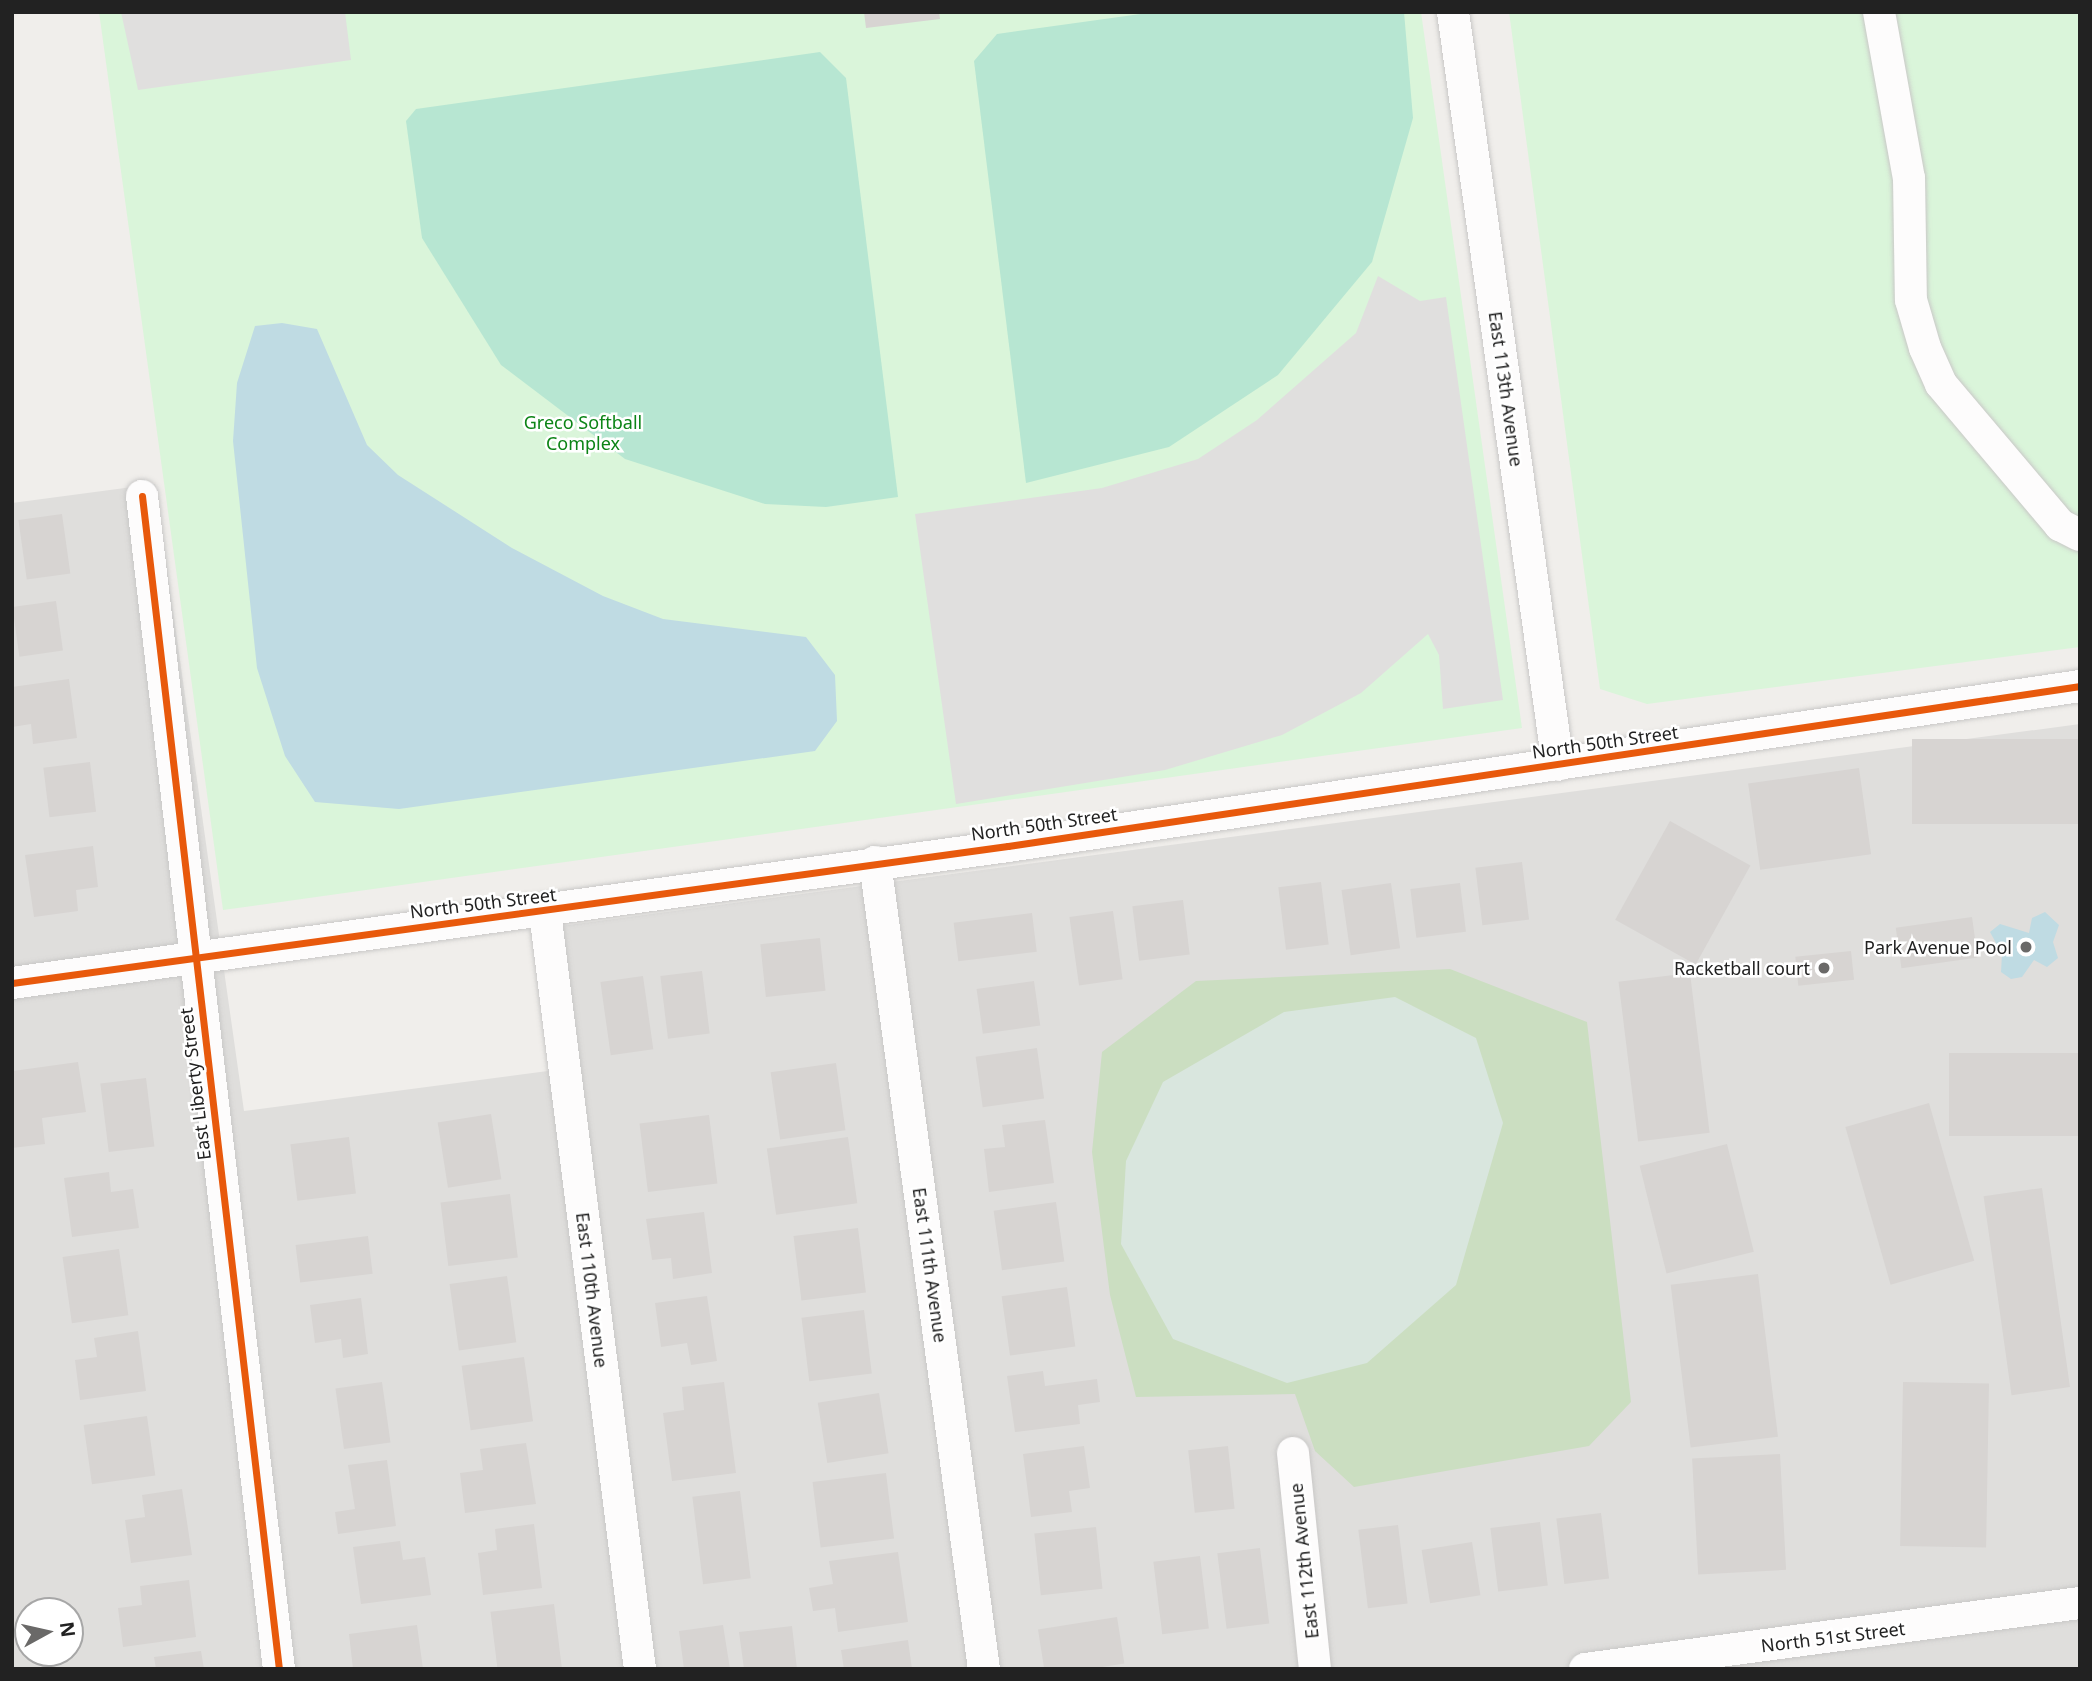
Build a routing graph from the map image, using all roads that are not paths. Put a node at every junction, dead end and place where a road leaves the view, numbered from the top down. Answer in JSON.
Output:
{"nodes":[{"id":1,"x":1453,"y":12,"type":"edge"},
{"id":2,"x":1879,"y":12,"type":"edge"},
{"id":3,"x":142,"y":496,"type":"dead end"},
{"id":4,"x":2080,"y":535,"type":"edge"},
{"id":5,"x":2080,"y":685,"type":"edge"},
{"id":6,"x":1558,"y":765,"type":"junction"},
{"id":7,"x":875,"y":862,"type":"junction"},
{"id":8,"x":545,"y":912,"type":"junction"},
{"id":9,"x":195,"y":954,"type":"junction"},
{"id":10,"x":12,"y":983,"type":"edge"},
{"id":11,"x":1293,"y":1452,"type":"dead end"},
{"id":12,"x":2080,"y":1604,"type":"edge"},
{"id":13,"x":1651,"y":1664,"type":"edge"},
{"id":14,"x":279,"y":1669,"type":"edge"},
{"id":15,"x":640,"y":1669,"type":"edge"},
{"id":16,"x":984,"y":1669,"type":"edge"},
{"id":17,"x":1315,"y":1669,"type":"edge"},
{"id":18,"x":1585,"y":1669,"type":"edge"}],
"edges":[{"from":1,"to":6,"type":"street","name":"East 113th Avenue"},
{"from":2,"to":4,"type":"street"},
{"from":3,"to":9,"type":"street","name":"East Liberty Street"},
{"from":5,"to":6,"type":"street","name":"North 50th Street"},
{"from":6,"to":7,"type":"street","name":"North 50th Street"},
{"from":7,"to":8,"type":"street","name":"North 50th Street"},
{"from":7,"to":16,"type":"street","name":"East 111th Avenue"},
{"from":8,"to":9,"type":"street","name":"North 50th Street"},
{"from":8,"to":15,"type":"street","name":"East 110th Avenue"},
{"from":9,"to":10,"type":"street","name":"North 50th Street"},
{"from":9,"to":14,"type":"street","name":"East Liberty Street"},
{"from":11,"to":17,"type":"street","name":"East 112th Avenue"},
{"from":12,"to":13,"type":"street","name":"North 51st Street"},
{"from":13,"to":18,"type":"street","name":"North 51st Street"}]}
